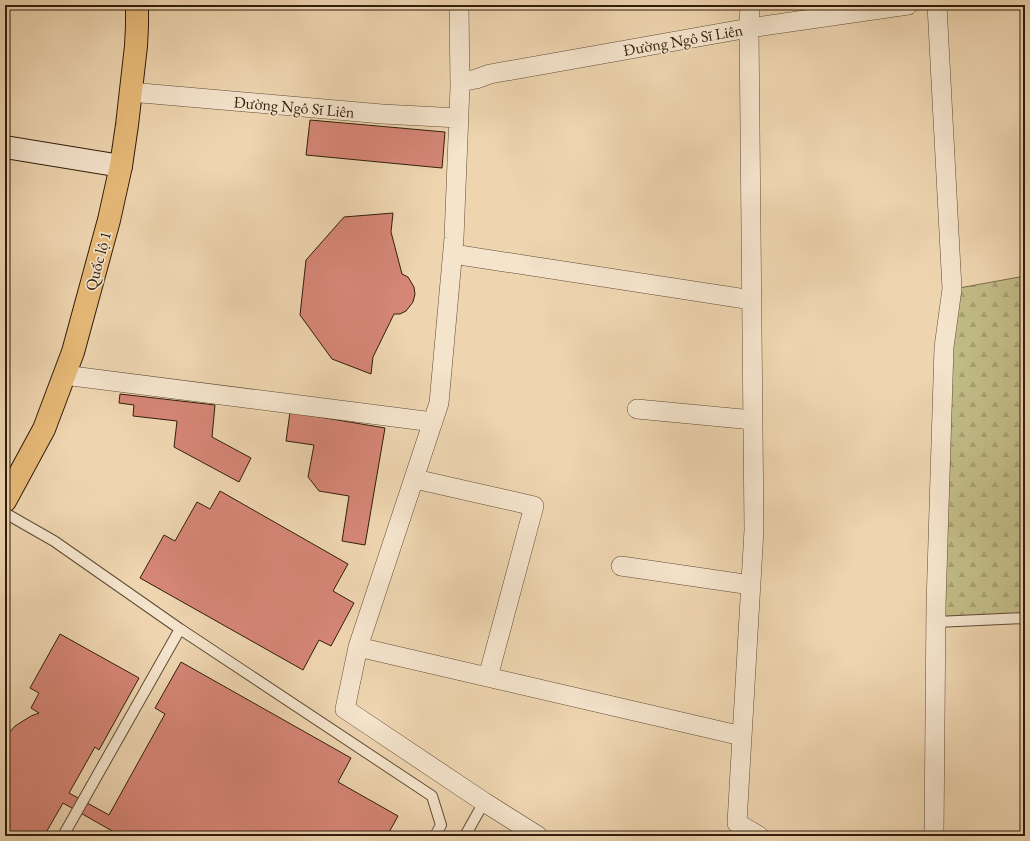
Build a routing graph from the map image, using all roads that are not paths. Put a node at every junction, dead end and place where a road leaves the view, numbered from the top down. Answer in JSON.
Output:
{"nodes":[{"id":1,"x":137,"y":5,"type":"edge"},
{"id":2,"x":459,"y":5,"type":"edge"},
{"id":3,"x":750,"y":5,"type":"edge"},
{"id":4,"x":908,"y":5,"type":"edge"},
{"id":5,"x":937,"y":5,"type":"edge"},
{"id":6,"x":749,"y":28,"type":"junction"},
{"id":7,"x":460,"y":82,"type":"junction"},
{"id":8,"x":130,"y":92,"type":"junction"},
{"id":9,"x":459,"y":118,"type":"junction"},
{"id":10,"x":5,"y":146,"type":"edge"},
{"id":11,"x":121,"y":166,"type":"junction"},
{"id":12,"x":453,"y":254,"type":"junction"},
{"id":13,"x":752,"y":300,"type":"junction"},
{"id":14,"x":64,"y":375,"type":"junction"},
{"id":15,"x":637,"y":409,"type":"dead end"},
{"id":16,"x":753,"y":420,"type":"junction"},
{"id":17,"x":433,"y":422,"type":"junction"},
{"id":18,"x":415,"y":479,"type":"junction"},
{"id":19,"x":5,"y":501,"type":"edge"},
{"id":20,"x":5,"y":513,"type":"edge"},
{"id":21,"x":621,"y":566,"type":"dead end"},
{"id":22,"x":751,"y":585,"type":"junction"},
{"id":23,"x":1025,"y":618,"type":"edge"},
{"id":24,"x":936,"y":622,"type":"junction"},
{"id":25,"x":180,"y":629,"type":"junction"},
{"id":26,"x":358,"y":647,"type":"junction"},
{"id":27,"x":488,"y":677,"type":"junction"},
{"id":28,"x":742,"y":736,"type":"junction"},
{"id":29,"x":484,"y":802,"type":"junction"},
{"id":30,"x":63,"y":836,"type":"edge"},
{"id":31,"x":435,"y":836,"type":"edge"},
{"id":32,"x":465,"y":836,"type":"edge"},
{"id":33,"x":538,"y":836,"type":"edge"},
{"id":34,"x":759,"y":836,"type":"edge"},
{"id":35,"x":934,"y":836,"type":"edge"}],
"edges":[{"from":1,"to":8,"type":"highway","name":"Quốc lộ 1"},
{"from":2,"to":7,"type":"street"},
{"from":3,"to":6,"type":"street"},
{"from":4,"to":6,"type":"street","name":"Đường Ngô Sĩ Liên"},
{"from":5,"to":24,"type":"street"},
{"from":6,"to":7,"type":"street","name":"Đường Ngô Sĩ Liên"},
{"from":6,"to":13,"type":"street"},
{"from":7,"to":9,"type":"street"},
{"from":8,"to":9,"type":"street","name":"Đường Ngô Sĩ Liên"},
{"from":8,"to":11,"type":"highway","name":"Quốc lộ 1"},
{"from":9,"to":12,"type":"street"},
{"from":10,"to":11,"type":"main road"},
{"from":11,"to":14,"type":"highway","name":"Quốc lộ 1"},
{"from":12,"to":13,"type":"street"},
{"from":12,"to":17,"type":"street"},
{"from":13,"to":16,"type":"street"},
{"from":14,"to":17,"type":"street"},
{"from":14,"to":19,"type":"highway","name":"Quốc lộ 1"},
{"from":15,"to":16,"type":"street"},
{"from":16,"to":22,"type":"street"},
{"from":17,"to":18,"type":"street"},
{"from":18,"to":26,"type":"street"},
{"from":18,"to":27,"type":"street"},
{"from":20,"to":25,"type":"lane"},
{"from":21,"to":22,"type":"street"},
{"from":22,"to":28,"type":"street"},
{"from":23,"to":24,"type":"lane"},
{"from":24,"to":35,"type":"street"},
{"from":25,"to":30,"type":"lane"},
{"from":25,"to":31,"type":"lane"},
{"from":26,"to":27,"type":"street"},
{"from":26,"to":29,"type":"street"},
{"from":27,"to":28,"type":"street"},
{"from":28,"to":34,"type":"street"},
{"from":29,"to":32,"type":"lane"},
{"from":29,"to":33,"type":"street"}]}
